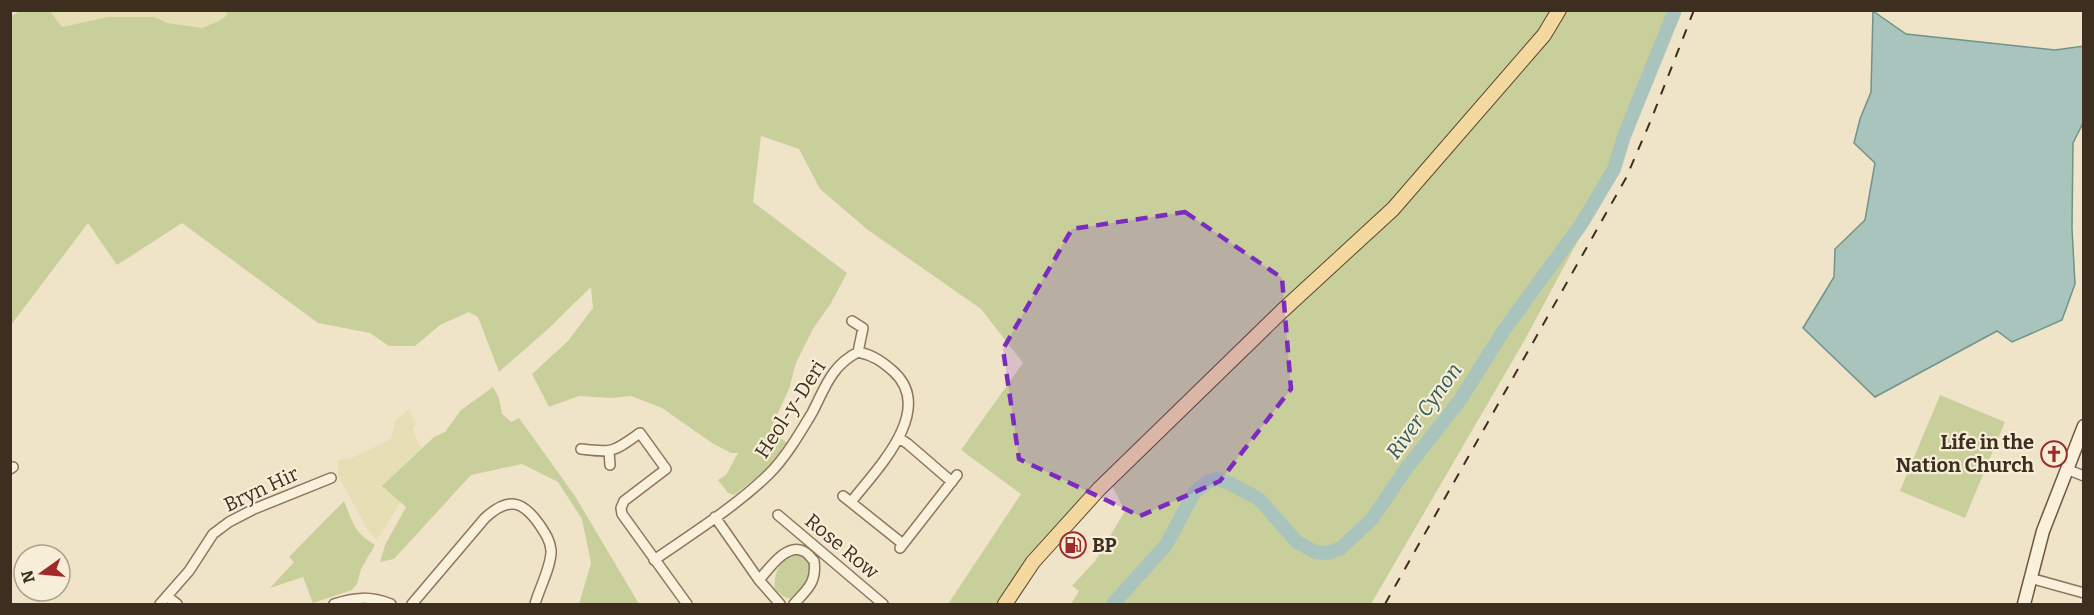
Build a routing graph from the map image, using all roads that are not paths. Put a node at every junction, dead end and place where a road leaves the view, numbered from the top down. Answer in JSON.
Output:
{"nodes":[{"id":1,"x":1559,"y":10,"type":"edge"},
{"id":2,"x":852,"y":321,"type":"dead end"},
{"id":3,"x":858,"y":352,"type":"junction"},
{"id":4,"x":2084,"y":426,"type":"edge"},
{"id":5,"x":899,"y":438,"type":"junction"},
{"id":6,"x":581,"y":449,"type":"dead end"},
{"id":7,"x":609,"y":451,"type":"junction"},
{"id":8,"x":610,"y":465,"type":"dead end"},
{"id":9,"x":2066,"y":469,"type":"junction"},
{"id":10,"x":2084,"y":476,"type":"edge"},
{"id":11,"x":331,"y":478,"type":"dead end"},
{"id":12,"x":778,"y":515,"type":"dead end"},
{"id":13,"x":715,"y":517,"type":"junction"},
{"id":14,"x":654,"y":560,"type":"junction"},
{"id":15,"x":2030,"y":578,"type":"junction"},
{"id":16,"x":759,"y":580,"type":"junction"},
{"id":17,"x":2084,"y":593,"type":"edge"},
{"id":18,"x":167,"y":596,"type":"junction"},
{"id":19,"x":160,"y":604,"type":"edge"},
{"id":20,"x":177,"y":604,"type":"edge"},
{"id":21,"x":334,"y":604,"type":"edge"},
{"id":22,"x":391,"y":604,"type":"edge"},
{"id":23,"x":412,"y":604,"type":"edge"},
{"id":24,"x":535,"y":604,"type":"edge"},
{"id":25,"x":687,"y":604,"type":"edge"},
{"id":26,"x":780,"y":604,"type":"edge"},
{"id":27,"x":794,"y":604,"type":"edge"},
{"id":28,"x":884,"y":604,"type":"edge"},
{"id":29,"x":1005,"y":604,"type":"edge"},
{"id":30,"x":2024,"y":604,"type":"edge"}],
"edges":[{"from":1,"to":29,"type":"main road"},
{"from":2,"to":3,"type":"street"},
{"from":3,"to":5,"type":"street"},
{"from":3,"to":13,"type":"street","name":"Heol-y-Deri"},
{"from":4,"to":9,"type":"main road"},
{"from":5,"to":5,"type":"street"},
{"from":6,"to":7,"type":"street"},
{"from":7,"to":8,"type":"street"},
{"from":7,"to":14,"type":"street"},
{"from":9,"to":10,"type":"street"},
{"from":9,"to":15,"type":"main road"},
{"from":11,"to":18,"type":"street","name":"Bryn Hir"},
{"from":12,"to":28,"type":"street","name":"Rose Row"},
{"from":13,"to":14,"type":"street","name":"Heol-y-Deri"},
{"from":13,"to":16,"type":"street"},
{"from":14,"to":25,"type":"street"},
{"from":15,"to":17,"type":"street"},
{"from":15,"to":30,"type":"main road"},
{"from":16,"to":26,"type":"street"},
{"from":16,"to":27,"type":"street"},
{"from":18,"to":19,"type":"street","name":"Bryn Hir"},
{"from":18,"to":20,"type":"street"},
{"from":21,"to":22,"type":"street"},
{"from":23,"to":24,"type":"street"}]}
